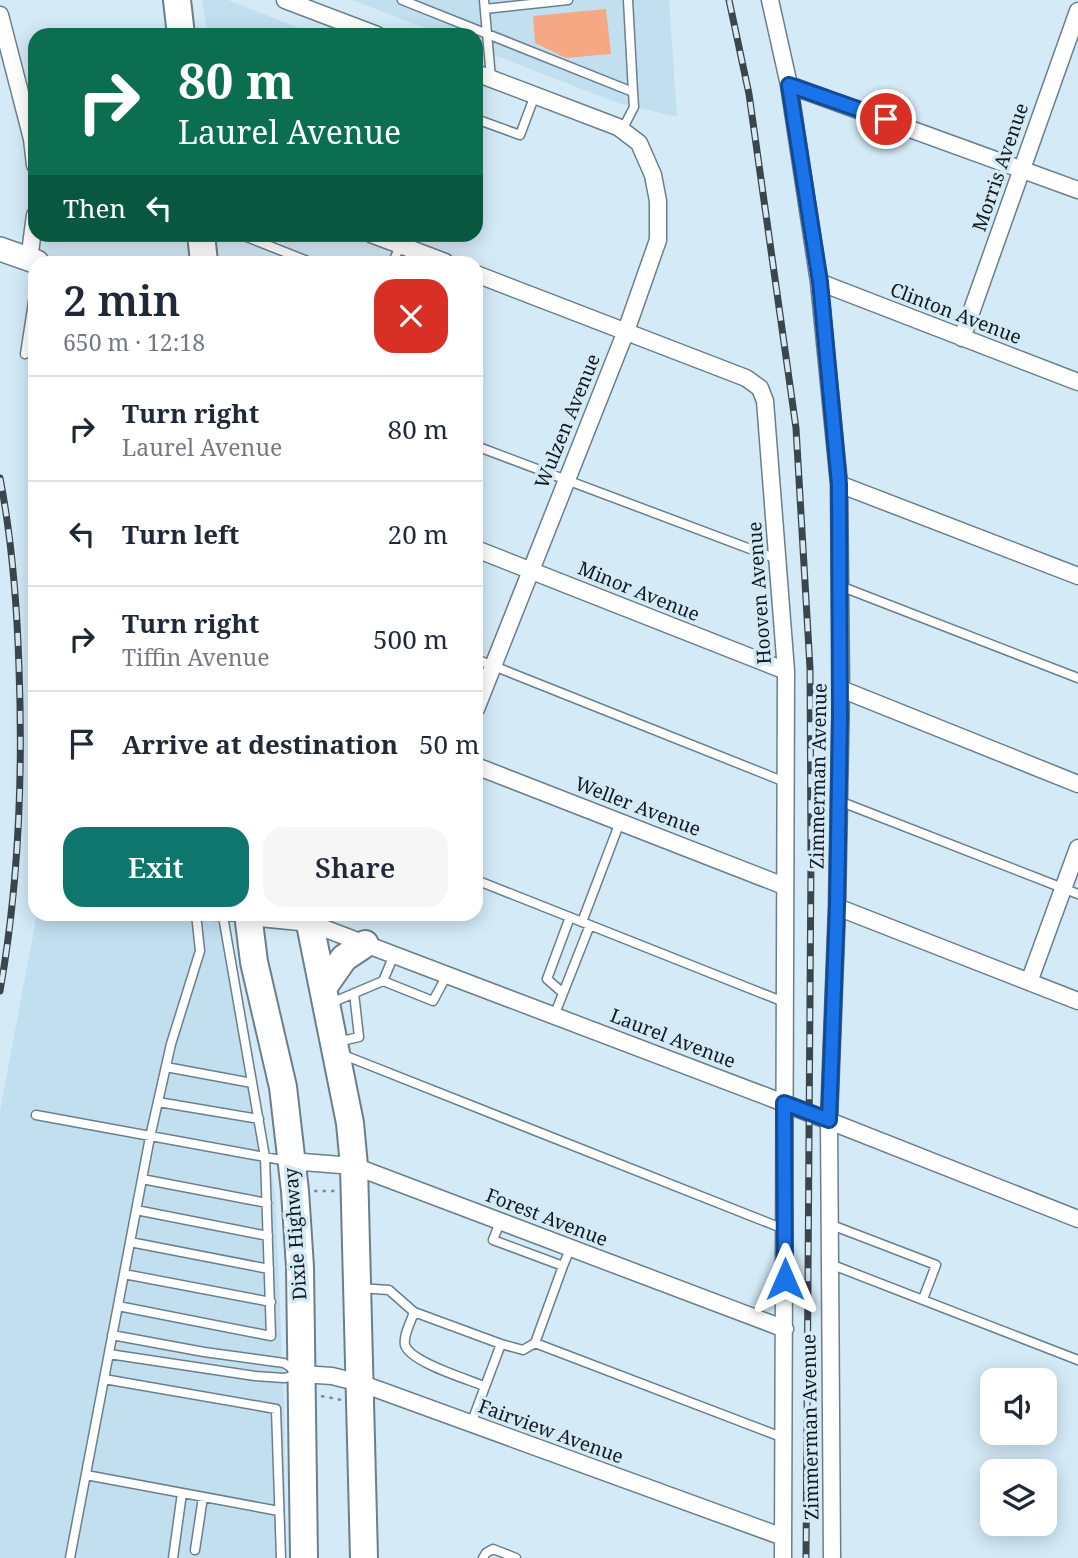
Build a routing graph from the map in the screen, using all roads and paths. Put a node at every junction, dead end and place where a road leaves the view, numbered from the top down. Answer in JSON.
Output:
{"nodes":[{"id":1,"x":177,"y":0,"type":"edge"},
{"id":2,"x":285,"y":0,"type":"edge"},
{"id":3,"x":402,"y":0,"type":"edge"},
{"id":4,"x":568,"y":0,"type":"edge"},
{"id":5,"x":628,"y":0,"type":"edge"},
{"id":6,"x":770,"y":0,"type":"edge"},
{"id":7,"x":1069,"y":0,"type":"edge"},
{"id":8,"x":1078,"y":3,"type":"edge"},
{"id":9,"x":484,"y":4,"type":"edge"},
{"id":10,"x":1078,"y":10,"type":"edge"},
{"id":11,"x":0,"y":16,"type":"edge"},
{"id":12,"x":180,"y":28,"type":"edge"},
{"id":13,"x":359,"y":28,"type":"edge"},
{"id":14,"x":474,"y":28,"type":"edge"},
{"id":15,"x":483,"y":31,"type":"edge"},
{"id":16,"x":487,"y":33,"type":"junction"},
{"id":17,"x":6,"y":62,"type":"edge"},
{"id":18,"x":484,"y":76,"type":"edge"},
{"id":19,"x":789,"y":85,"type":"junction"},
{"id":20,"x":634,"y":92,"type":"junction"},
{"id":21,"x":535,"y":95,"type":"junction"},
{"id":22,"x":483,"y":122,"type":"edge"},
{"id":23,"x":28,"y":125,"type":"edge"},
{"id":24,"x":622,"y":130,"type":"junction"},
{"id":25,"x":1022,"y":168,"type":"junction"},
{"id":26,"x":1078,"y":190,"type":"edge"},
{"id":27,"x":259,"y":242,"type":"edge"},
{"id":28,"x":390,"y":242,"type":"edge"},
{"id":29,"x":400,"y":246,"type":"junction"},
{"id":30,"x":0,"y":249,"type":"edge"},
{"id":31,"x":295,"y":256,"type":"edge"},
{"id":32,"x":396,"y":256,"type":"edge"},
{"id":33,"x":428,"y":256,"type":"edge"},
{"id":34,"x":28,"y":259,"type":"edge"},
{"id":35,"x":483,"y":277,"type":"edge"},
{"id":36,"x":820,"y":282,"type":"junction"},
{"id":37,"x":626,"y":331,"type":"junction"},
{"id":38,"x":28,"y":334,"type":"edge"},
{"id":39,"x":962,"y":338,"type":"junction"},
{"id":40,"x":25,"y":354,"type":"dead end"},
{"id":41,"x":1078,"y":382,"type":"edge"},
{"id":42,"x":483,"y":449,"type":"edge"},
{"id":43,"x":566,"y":480,"type":"junction"},
{"id":44,"x":839,"y":484,"type":"junction"},
{"id":45,"x":483,"y":552,"type":"edge"},
{"id":46,"x":777,"y":559,"type":"junction"},
{"id":47,"x":530,"y":570,"type":"junction"},
{"id":48,"x":1078,"y":576,"type":"edge"},
{"id":49,"x":839,"y":586,"type":"junction"},
{"id":50,"x":483,"y":662,"type":"edge"},
{"id":51,"x":493,"y":666,"type":"junction"},
{"id":52,"x":786,"y":671,"type":"junction"},
{"id":53,"x":1078,"y":678,"type":"edge"},
{"id":54,"x":841,"y":689,"type":"junction"},
{"id":55,"x":483,"y":691,"type":"edge"},
{"id":56,"x":483,"y":769,"type":"edge"},
{"id":57,"x":785,"y":782,"type":"junction"},
{"id":58,"x":1078,"y":784,"type":"edge"},
{"id":59,"x":839,"y":801,"type":"junction"},
{"id":60,"x":620,"y":822,"type":"junction"},
{"id":61,"x":1078,"y":848,"type":"edge"},
{"id":62,"x":483,"y":883,"type":"edge"},
{"id":63,"x":784,"y":886,"type":"junction"},
{"id":64,"x":1071,"y":891,"type":"edge"},
{"id":65,"x":837,"y":907,"type":"junction"},
{"id":66,"x":570,"y":917,"type":"junction"},
{"id":67,"x":197,"y":921,"type":"edge"},
{"id":68,"x":239,"y":921,"type":"edge"},
{"id":69,"x":241,"y":921,"type":"edge"},
{"id":70,"x":304,"y":921,"type":"edge"},
{"id":71,"x":312,"y":921,"type":"edge"},
{"id":72,"x":586,"y":923,"type":"junction"},
{"id":73,"x":365,"y":944,"type":"junction"},
{"id":74,"x":394,"y":955,"type":"junction"},
{"id":75,"x":447,"y":975,"type":"junction"},
{"id":76,"x":383,"y":981,"type":"junction"},
{"id":77,"x":1029,"y":982,"type":"junction"},
{"id":78,"x":354,"y":993,"type":"junction"},
{"id":79,"x":563,"y":993,"type":"junction"},
{"id":80,"x":325,"y":996,"type":"junction"},
{"id":81,"x":1078,"y":1001,"type":"edge"},
{"id":82,"x":784,"y":1002,"type":"junction"},
{"id":83,"x":554,"y":1016,"type":"junction"},
{"id":84,"x":336,"y":1047,"type":"junction"},
{"id":85,"x":166,"y":1067,"type":"junction"},
{"id":86,"x":252,"y":1083,"type":"junction"},
{"id":87,"x":158,"y":1102,"type":"junction"},
{"id":88,"x":784,"y":1103,"type":"junction"},
{"id":89,"x":36,"y":1115,"type":"dead end"},
{"id":90,"x":259,"y":1119,"type":"junction"},
{"id":91,"x":829,"y":1120,"type":"junction"},
{"id":92,"x":150,"y":1136,"type":"junction"},
{"id":93,"x":278,"y":1159,"type":"junction"},
{"id":94,"x":354,"y":1166,"type":"junction"},
{"id":95,"x":142,"y":1179,"type":"junction"},
{"id":96,"x":307,"y":1191,"type":"dead end"},
{"id":97,"x":339,"y":1191,"type":"dead end"},
{"id":98,"x":267,"y":1203,"type":"junction"},
{"id":99,"x":136,"y":1210,"type":"junction"},
{"id":100,"x":1078,"y":1219,"type":"edge"},
{"id":101,"x":500,"y":1222,"type":"junction"},
{"id":102,"x":829,"y":1224,"type":"junction"},
{"id":103,"x":785,"y":1229,"type":"junction"},
{"id":104,"x":268,"y":1236,"type":"junction"},
{"id":105,"x":130,"y":1242,"type":"junction"},
{"id":106,"x":570,"y":1249,"type":"junction"},
{"id":107,"x":829,"y":1264,"type":"junction"},
{"id":108,"x":564,"y":1266,"type":"junction"},
{"id":109,"x":270,"y":1269,"type":"junction"},
{"id":110,"x":124,"y":1274,"type":"junction"},
{"id":111,"x":358,"y":1288,"type":"junction"},
{"id":112,"x":923,"y":1299,"type":"junction"},
{"id":113,"x":271,"y":1302,"type":"junction"},
{"id":114,"x":118,"y":1306,"type":"junction"},
{"id":115,"x":414,"y":1312,"type":"junction"},
{"id":116,"x":785,"y":1329,"type":"junction"},
{"id":117,"x":112,"y":1335,"type":"junction"},
{"id":118,"x":535,"y":1343,"type":"junction"},
{"id":119,"x":501,"y":1344,"type":"junction"},
{"id":120,"x":204,"y":1352,"type":"junction"},
{"id":121,"x":109,"y":1353,"type":"junction"},
{"id":122,"x":1078,"y":1360,"type":"edge"},
{"id":123,"x":201,"y":1368,"type":"junction"},
{"id":124,"x":302,"y":1374,"type":"junction"},
{"id":125,"x":104,"y":1379,"type":"junction"},
{"id":126,"x":484,"y":1386,"type":"junction"},
{"id":127,"x":352,"y":1392,"type":"junction"},
{"id":128,"x":318,"y":1396,"type":"dead end"},
{"id":129,"x":471,"y":1424,"type":"junction"},
{"id":130,"x":784,"y":1438,"type":"junction"},
{"id":131,"x":86,"y":1475,"type":"junction"},
{"id":132,"x":182,"y":1493,"type":"junction"},
{"id":133,"x":203,"y":1497,"type":"junction"},
{"id":134,"x":279,"y":1511,"type":"junction"},
{"id":135,"x":783,"y":1537,"type":"junction"},
{"id":136,"x":195,"y":1550,"type":"dead end"},
{"id":137,"x":70,"y":1558,"type":"edge"},
{"id":138,"x":173,"y":1558,"type":"edge"},
{"id":139,"x":281,"y":1558,"type":"edge"},
{"id":140,"x":304,"y":1558,"type":"edge"},
{"id":141,"x":364,"y":1558,"type":"edge"},
{"id":142,"x":483,"y":1558,"type":"edge"},
{"id":143,"x":516,"y":1558,"type":"edge"},
{"id":144,"x":783,"y":1558,"type":"edge"},
{"id":145,"x":832,"y":1558,"type":"edge"}],
"edges":[{"from":1,"to":12,"type":"main road"},
{"from":2,"to":13,"type":"street"},
{"from":3,"to":14,"type":"lane"},
{"from":4,"to":9,"type":"lane"},
{"from":5,"to":20,"type":"lane"},
{"from":6,"to":19,"type":"street","name":"Zimmerman Avenue"},
{"from":7,"to":8,"type":"street"},
{"from":9,"to":16,"type":"lane"},
{"from":10,"to":25,"type":"street","name":"Morris Avenue"},
{"from":11,"to":17,"type":"street"},
{"from":15,"to":16,"type":"lane"},
{"from":16,"to":18,"type":"lane"},
{"from":16,"to":20,"type":"lane"},
{"from":17,"to":23,"type":"street"},
{"from":18,"to":21,"type":"street"},
{"from":19,"to":25,"type":"street"},
{"from":19,"to":36,"type":"street","name":"Zimmerman Avenue"},
{"from":20,"to":24,"type":"lane"},
{"from":21,"to":22,"type":"lane"},
{"from":21,"to":24,"type":"street"},
{"from":24,"to":37,"type":"street","name":"Wulzen Avenue"},
{"from":25,"to":26,"type":"street"},
{"from":25,"to":39,"type":"street","name":"Morris Avenue"},
{"from":27,"to":31,"type":"lane"},
{"from":28,"to":29,"type":"street"},
{"from":29,"to":32,"type":"lane"},
{"from":29,"to":33,"type":"street"},
{"from":30,"to":34,"type":"street"},
{"from":35,"to":37,"type":"street","name":"Hooven Avenue"},
{"from":36,"to":39,"type":"street","name":"Clinton Avenue"},
{"from":36,"to":44,"type":"street","name":"Zimmerman Avenue"},
{"from":37,"to":43,"type":"street","name":"Wulzen Avenue"},
{"from":37,"to":46,"type":"street","name":"Hooven Avenue"},
{"from":38,"to":40,"type":"lane"},
{"from":39,"to":41,"type":"street","name":"Clinton Avenue"},
{"from":42,"to":43,"type":"lane"},
{"from":43,"to":46,"type":"lane"},
{"from":43,"to":47,"type":"street","name":"Wulzen Avenue"},
{"from":44,"to":48,"type":"street"},
{"from":44,"to":49,"type":"street","name":"Zimmerman Avenue"},
{"from":45,"to":47,"type":"street","name":"Minor Avenue"},
{"from":46,"to":52,"type":"street","name":"Hooven Avenue"},
{"from":47,"to":51,"type":"street","name":"Wulzen Avenue"},
{"from":47,"to":52,"type":"street","name":"Minor Avenue"},
{"from":49,"to":53,"type":"lane"},
{"from":49,"to":54,"type":"street","name":"Zimmerman Avenue"},
{"from":50,"to":51,"type":"lane"},
{"from":51,"to":55,"type":"street","name":"Wulzen Avenue"},
{"from":51,"to":57,"type":"lane"},
{"from":52,"to":57,"type":"street","name":"Hooven Avenue"},
{"from":54,"to":58,"type":"street"},
{"from":54,"to":59,"type":"street","name":"Zimmerman Avenue"},
{"from":56,"to":60,"type":"street","name":"Weller Avenue"},
{"from":57,"to":63,"type":"street","name":"Hooven Avenue"},
{"from":59,"to":64,"type":"lane"},
{"from":59,"to":65,"type":"street","name":"Zimmerman Avenue"},
{"from":60,"to":63,"type":"street","name":"Weller Avenue"},
{"from":60,"to":72,"type":"lane"},
{"from":61,"to":64,"type":"street"},
{"from":62,"to":66,"type":"lane"},
{"from":63,"to":82,"type":"street","name":"Hooven Avenue"},
{"from":64,"to":77,"type":"street"},
{"from":65,"to":77,"type":"street"},
{"from":65,"to":91,"type":"street","name":"Zimmerman Avenue"},
{"from":66,"to":72,"type":"lane"},
{"from":66,"to":79,"type":"lane"},
{"from":67,"to":85,"type":"lane"},
{"from":68,"to":86,"type":"lane"},
{"from":69,"to":93,"type":"main road","name":"Dixie Highway"},
{"from":70,"to":80,"type":"main road"},
{"from":71,"to":73,"type":"street","name":"Laurel Avenue"},
{"from":72,"to":79,"type":"lane"},
{"from":72,"to":82,"type":"lane"},
{"from":73,"to":74,"type":"street","name":"Laurel Avenue"},
{"from":73,"to":80,"type":"main road"},
{"from":74,"to":75,"type":"street","name":"Laurel Avenue"},
{"from":74,"to":76,"type":"lane"},
{"from":75,"to":76,"type":"lane"},
{"from":75,"to":83,"type":"street","name":"Laurel Avenue"},
{"from":76,"to":78,"type":"lane"},
{"from":77,"to":81,"type":"street"},
{"from":78,"to":80,"type":"lane"},
{"from":78,"to":84,"type":"lane"},
{"from":79,"to":83,"type":"lane"},
{"from":80,"to":84,"type":"main road"},
{"from":82,"to":88,"type":"street","name":"Hooven Avenue"},
{"from":83,"to":88,"type":"street","name":"Laurel Avenue"},
{"from":84,"to":94,"type":"main road"},
{"from":84,"to":103,"type":"lane"},
{"from":85,"to":86,"type":"lane"},
{"from":85,"to":87,"type":"lane"},
{"from":86,"to":90,"type":"lane"},
{"from":87,"to":90,"type":"lane"},
{"from":87,"to":92,"type":"lane"},
{"from":88,"to":91,"type":"street","name":"Laurel Avenue"},
{"from":88,"to":103,"type":"street","name":"Zimmerman Avenue"},
{"from":89,"to":92,"type":"lane"},
{"from":90,"to":93,"type":"lane"},
{"from":91,"to":100,"type":"street","name":"Laurel Avenue"},
{"from":91,"to":102,"type":"street","name":"Zimmerman Avenue"},
{"from":92,"to":93,"type":"lane"},
{"from":92,"to":95,"type":"lane"},
{"from":93,"to":94,"type":"street","name":"Forest Avenue"},
{"from":93,"to":98,"type":"lane"},
{"from":93,"to":124,"type":"main road","name":"Dixie Highway"},
{"from":94,"to":101,"type":"street","name":"Forest Avenue"},
{"from":94,"to":111,"type":"main road"},
{"from":95,"to":98,"type":"lane"},
{"from":95,"to":99,"type":"lane"},
{"from":96,"to":97,"type":"path"},
{"from":98,"to":104,"type":"lane"},
{"from":99,"to":104,"type":"lane"},
{"from":99,"to":105,"type":"lane"},
{"from":101,"to":106,"type":"street","name":"Forest Avenue"},
{"from":101,"to":108,"type":"lane"},
{"from":102,"to":107,"type":"street","name":"Zimmerman Avenue"},
{"from":102,"to":112,"type":"lane"},
{"from":103,"to":116,"type":"street","name":"Zimmerman Avenue"},
{"from":104,"to":109,"type":"lane"},
{"from":105,"to":109,"type":"lane"},
{"from":105,"to":110,"type":"lane"},
{"from":106,"to":108,"type":"lane"},
{"from":106,"to":116,"type":"street","name":"Forest Avenue"},
{"from":107,"to":112,"type":"lane"},
{"from":107,"to":145,"type":"street","name":"Zimmerman Avenue"},
{"from":108,"to":118,"type":"lane"},
{"from":109,"to":113,"type":"lane"},
{"from":110,"to":113,"type":"lane"},
{"from":110,"to":114,"type":"lane"},
{"from":111,"to":115,"type":"lane"},
{"from":111,"to":127,"type":"main road"},
{"from":112,"to":122,"type":"lane"},
{"from":113,"to":114,"type":"lane"},
{"from":114,"to":117,"type":"lane"},
{"from":115,"to":119,"type":"lane"},
{"from":115,"to":126,"type":"lane"},
{"from":116,"to":130,"type":"street","name":"Zimmerman Avenue"},
{"from":117,"to":120,"type":"lane"},
{"from":117,"to":121,"type":"lane"},
{"from":118,"to":119,"type":"lane"},
{"from":118,"to":130,"type":"lane"},
{"from":119,"to":126,"type":"lane"},
{"from":120,"to":123,"type":"lane"},
{"from":120,"to":124,"type":"lane"},
{"from":121,"to":123,"type":"lane"},
{"from":121,"to":125,"type":"lane"},
{"from":123,"to":124,"type":"lane"},
{"from":124,"to":127,"type":"street","name":"Fairview Avenue"},
{"from":124,"to":140,"type":"main road","name":"Dixie Highway"},
{"from":125,"to":131,"type":"lane"},
{"from":125,"to":134,"type":"lane"},
{"from":126,"to":129,"type":"lane"},
{"from":127,"to":128,"type":"path"},
{"from":127,"to":129,"type":"street","name":"Fairview Avenue"},
{"from":127,"to":141,"type":"main road"},
{"from":129,"to":135,"type":"street","name":"Fairview Avenue"},
{"from":130,"to":135,"type":"street","name":"Zimmerman Avenue"},
{"from":131,"to":132,"type":"lane"},
{"from":131,"to":137,"type":"lane"},
{"from":132,"to":133,"type":"lane"},
{"from":132,"to":138,"type":"lane"},
{"from":133,"to":134,"type":"lane"},
{"from":133,"to":136,"type":"lane"},
{"from":134,"to":139,"type":"lane"},
{"from":135,"to":144,"type":"street","name":"Zimmerman Avenue"},
{"from":142,"to":143,"type":"lane"}]}
